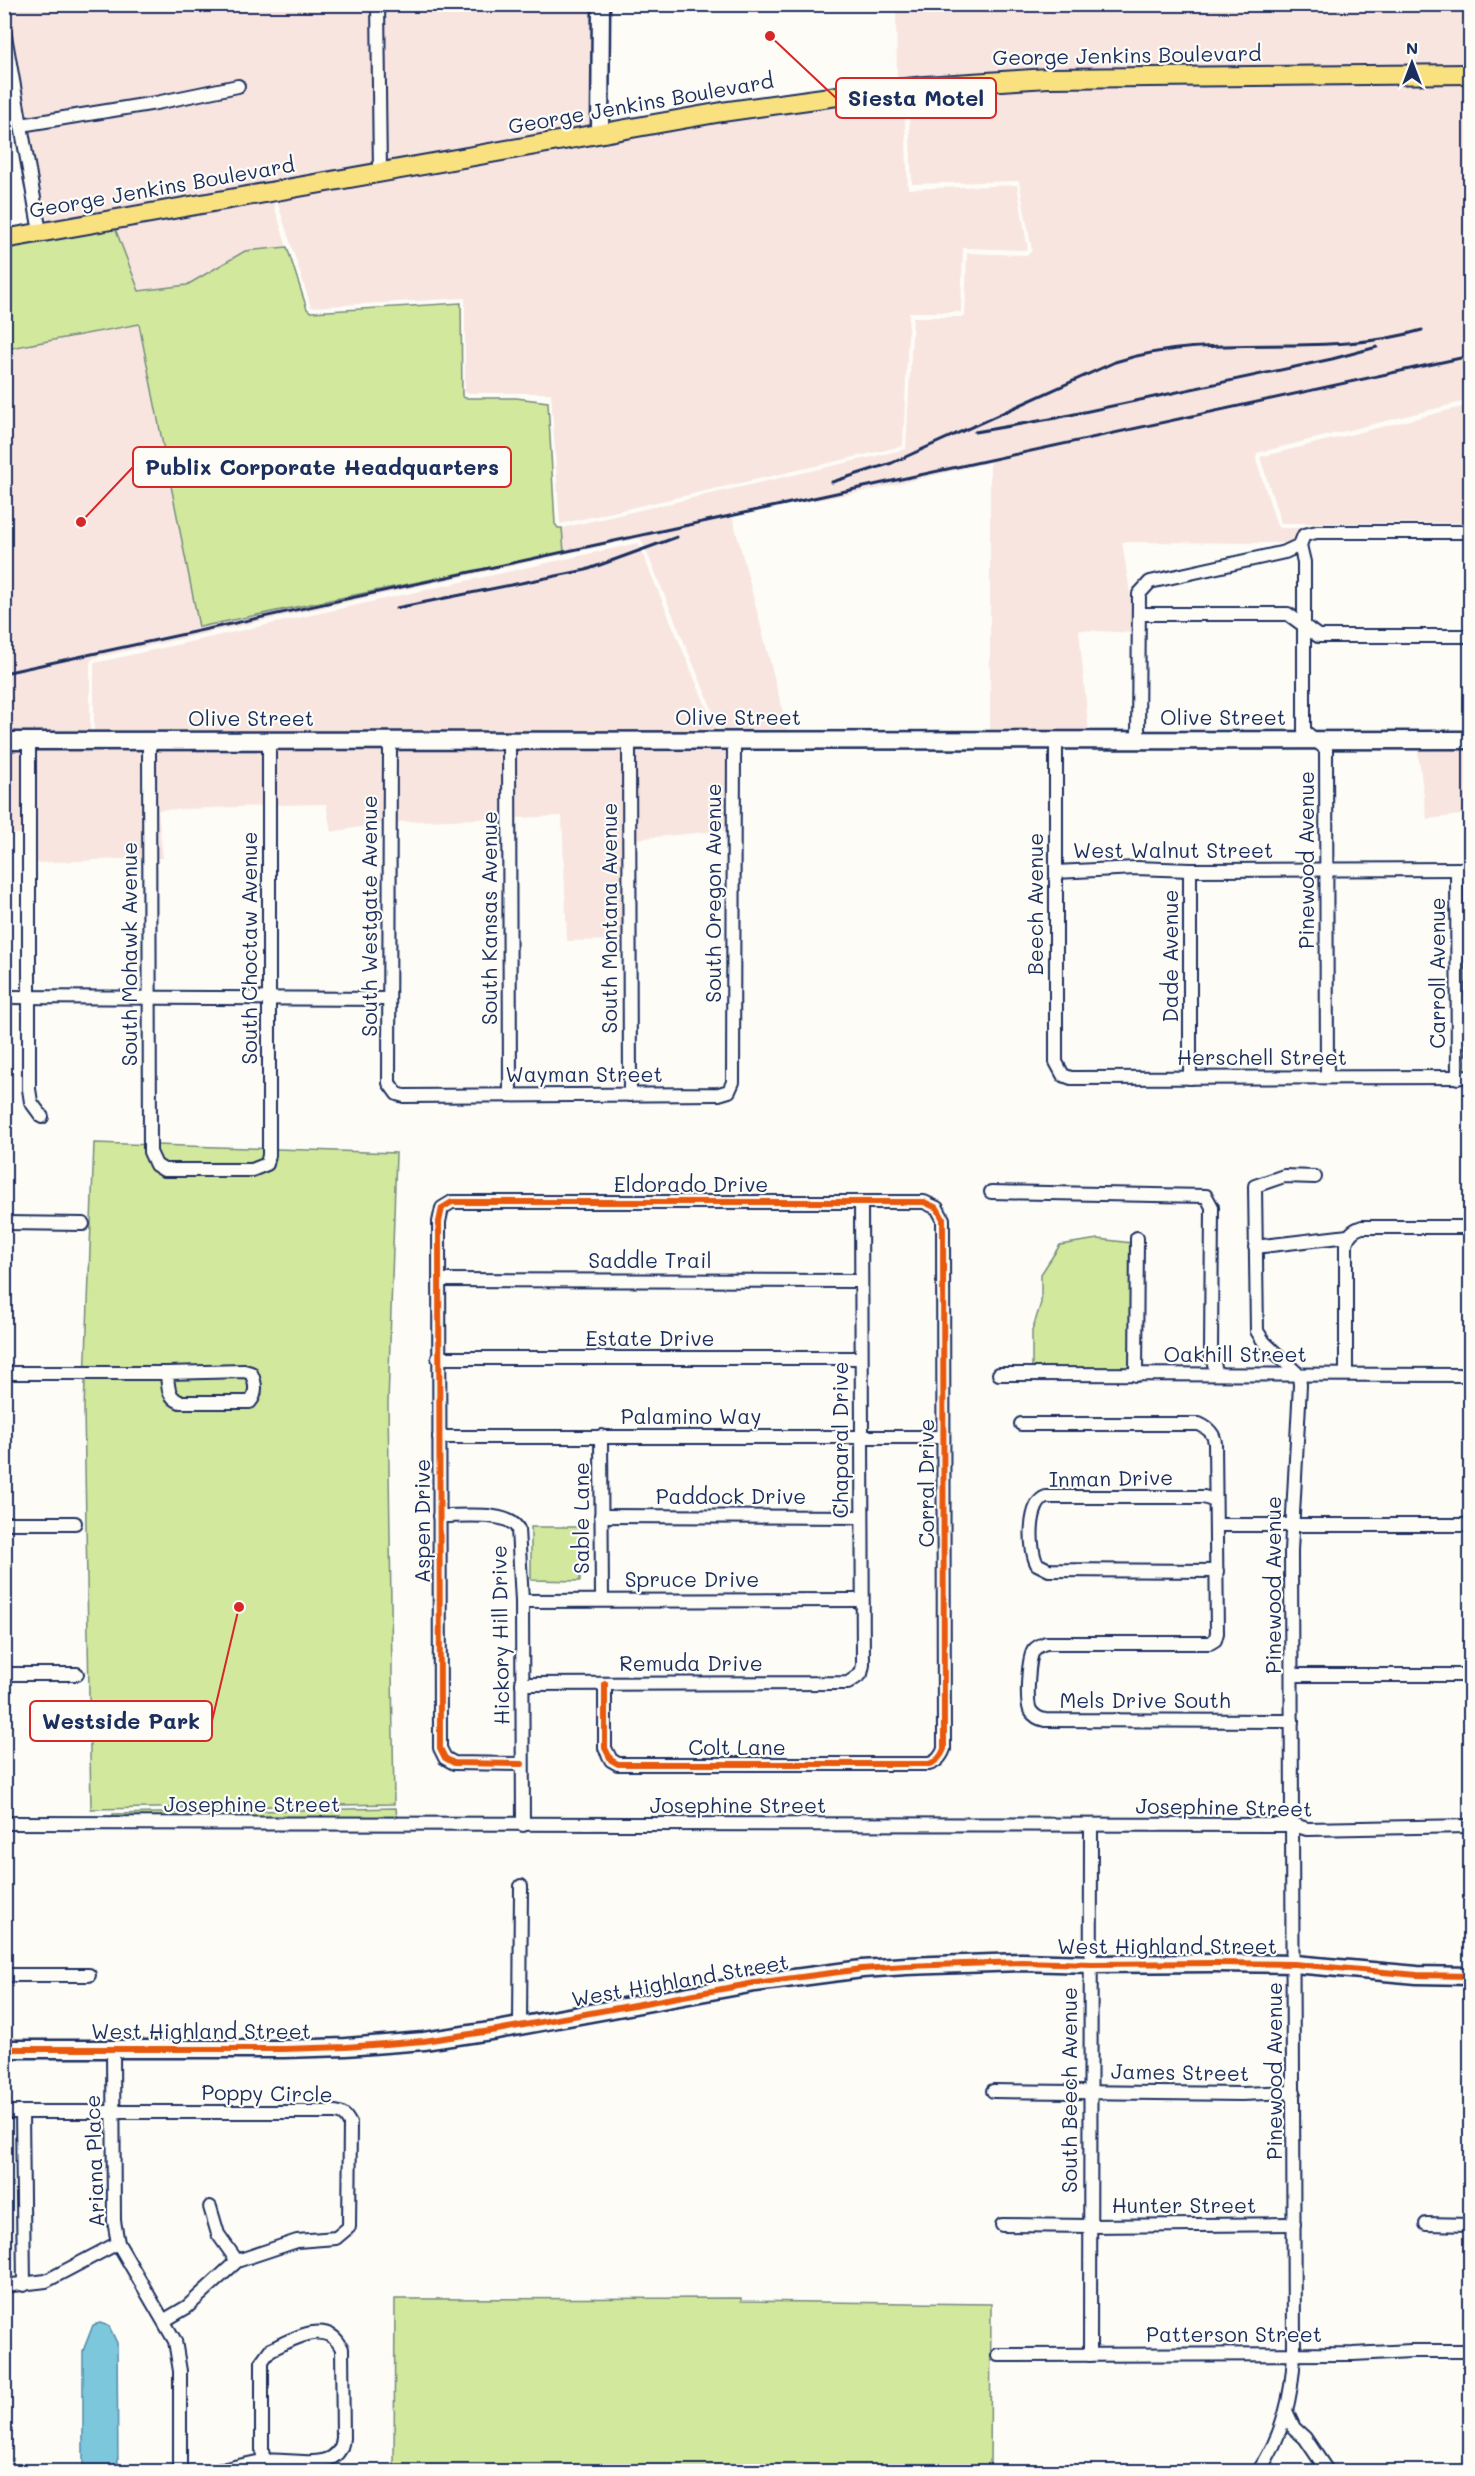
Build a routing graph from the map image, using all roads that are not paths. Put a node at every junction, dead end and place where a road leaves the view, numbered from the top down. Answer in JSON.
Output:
{"nodes":[{"id":1,"x":378,"y":4,"type":"edge"},
{"id":2,"x":601,"y":4,"type":"edge"},
{"id":3,"x":4,"y":30,"type":"edge"},
{"id":4,"x":1470,"y":74,"type":"edge"},
{"id":5,"x":238,"y":86,"type":"dead end"},
{"id":6,"x":21,"y":125,"type":"junction"},
{"id":7,"x":600,"y":133,"type":"junction"},
{"id":8,"x":380,"y":172,"type":"junction"},
{"id":9,"x":40,"y":232,"type":"junction"},
{"id":10,"x":4,"y":238,"type":"edge"},
{"id":11,"x":1470,"y":532,"type":"edge"},
{"id":12,"x":1300,"y":545,"type":"junction"},
{"id":13,"x":1139,"y":614,"type":"junction"},
{"id":14,"x":1304,"y":626,"type":"junction"},
{"id":15,"x":1470,"y":636,"type":"edge"},
{"id":16,"x":1056,"y":740,"type":"junction"},
{"id":17,"x":1138,"y":740,"type":"junction"},
{"id":18,"x":1315,"y":740,"type":"junction"},
{"id":19,"x":1470,"y":740,"type":"edge"},
{"id":20,"x":4,"y":741,"type":"edge"},
{"id":21,"x":269,"y":741,"type":"junction"},
{"id":22,"x":390,"y":741,"type":"junction"},
{"id":23,"x":629,"y":741,"type":"junction"},
{"id":24,"x":734,"y":741,"type":"junction"},
{"id":25,"x":29,"y":742,"type":"junction"},
{"id":26,"x":149,"y":742,"type":"junction"},
{"id":27,"x":509,"y":742,"type":"junction"},
{"id":28,"x":1457,"y":869,"type":"junction"},
{"id":29,"x":1470,"y":869,"type":"edge"},
{"id":30,"x":1190,"y":870,"type":"junction"},
{"id":31,"x":1327,"y":870,"type":"junction"},
{"id":32,"x":1056,"y":872,"type":"junction"},
{"id":33,"x":4,"y":997,"type":"edge"},
{"id":34,"x":28,"y":998,"type":"junction"},
{"id":35,"x":269,"y":998,"type":"junction"},
{"id":36,"x":149,"y":999,"type":"junction"},
{"id":37,"x":389,"y":999,"type":"junction"},
{"id":38,"x":733,"y":1045,"type":"joint"},
{"id":39,"x":1058,"y":1068,"type":"joint"},
{"id":40,"x":1327,"y":1077,"type":"junction"},
{"id":41,"x":1191,"y":1078,"type":"junction"},
{"id":42,"x":1464,"y":1078,"type":"edge"},
{"id":43,"x":393,"y":1090,"type":"joint"},
{"id":44,"x":510,"y":1095,"type":"junction"},
{"id":45,"x":630,"y":1095,"type":"junction"},
{"id":46,"x":42,"y":1117,"type":"dead end"},
{"id":47,"x":156,"y":1165,"type":"joint"},
{"id":48,"x":1315,"y":1177,"type":"dead end"},
{"id":49,"x":991,"y":1192,"type":"dead end"},
{"id":50,"x":861,"y":1202,"type":"junction"},
{"id":51,"x":445,"y":1206,"type":"joint"},
{"id":52,"x":937,"y":1208,"type":"joint"},
{"id":53,"x":4,"y":1223,"type":"edge"},
{"id":54,"x":83,"y":1224,"type":"dead end"},
{"id":55,"x":1470,"y":1227,"type":"edge"},
{"id":56,"x":1348,"y":1236,"type":"junction"},
{"id":57,"x":1137,"y":1239,"type":"dead end"},
{"id":58,"x":1255,"y":1247,"type":"junction"},
{"id":59,"x":439,"y":1280,"type":"junction"},
{"id":60,"x":860,"y":1281,"type":"junction"},
{"id":61,"x":438,"y":1358,"type":"junction"},
{"id":62,"x":861,"y":1358,"type":"junction"},
{"id":63,"x":4,"y":1373,"type":"edge"},
{"id":64,"x":167,"y":1373,"type":"junction"},
{"id":65,"x":999,"y":1374,"type":"dead end"},
{"id":66,"x":1217,"y":1374,"type":"junction"},
{"id":67,"x":1346,"y":1374,"type":"junction"},
{"id":68,"x":1136,"y":1375,"type":"junction"},
{"id":69,"x":1299,"y":1375,"type":"junction"},
{"id":70,"x":1470,"y":1375,"type":"edge"},
{"id":71,"x":1021,"y":1424,"type":"dead end"},
{"id":72,"x":601,"y":1436,"type":"junction"},
{"id":73,"x":439,"y":1437,"type":"junction"},
{"id":74,"x":861,"y":1437,"type":"junction"},
{"id":75,"x":943,"y":1437,"type":"junction"},
{"id":76,"x":1215,"y":1501,"type":"junction"},
{"id":77,"x":440,"y":1516,"type":"junction"},
{"id":78,"x":601,"y":1516,"type":"junction"},
{"id":79,"x":861,"y":1517,"type":"junction"},
{"id":80,"x":75,"y":1523,"type":"dead end"},
{"id":81,"x":4,"y":1524,"type":"edge"},
{"id":82,"x":1216,"y":1525,"type":"junction"},
{"id":83,"x":1292,"y":1525,"type":"junction"},
{"id":84,"x":1470,"y":1525,"type":"edge"},
{"id":85,"x":1217,"y":1571,"type":"junction"},
{"id":86,"x":602,"y":1600,"type":"junction"},
{"id":87,"x":862,"y":1600,"type":"junction"},
{"id":88,"x":522,"y":1601,"type":"junction"},
{"id":89,"x":4,"y":1674,"type":"edge"},
{"id":90,"x":77,"y":1674,"type":"dead end"},
{"id":91,"x":1293,"y":1675,"type":"junction"},
{"id":92,"x":1470,"y":1675,"type":"edge"},
{"id":93,"x":858,"y":1677,"type":"joint"},
{"id":94,"x":522,"y":1684,"type":"junction"},
{"id":95,"x":605,"y":1684,"type":"junction"},
{"id":96,"x":1292,"y":1721,"type":"junction"},
{"id":97,"x":940,"y":1758,"type":"joint"},
{"id":98,"x":522,"y":1764,"type":"junction"},
{"id":99,"x":4,"y":1823,"type":"edge"},
{"id":100,"x":523,"y":1825,"type":"junction"},
{"id":101,"x":1294,"y":1825,"type":"junction"},
{"id":102,"x":1091,"y":1826,"type":"junction"},
{"id":103,"x":1470,"y":1826,"type":"edge"},
{"id":104,"x":521,"y":1886,"type":"dead end"},
{"id":105,"x":1091,"y":1964,"type":"junction"},
{"id":106,"x":1294,"y":1964,"type":"junction"},
{"id":107,"x":4,"y":1975,"type":"edge"},
{"id":108,"x":89,"y":1975,"type":"dead end"},
{"id":109,"x":1470,"y":1976,"type":"edge"},
{"id":110,"x":520,"y":2026,"type":"junction"},
{"id":111,"x":4,"y":2049,"type":"edge"},
{"id":112,"x":113,"y":2049,"type":"junction"},
{"id":113,"x":993,"y":2091,"type":"dead end"},
{"id":114,"x":1089,"y":2091,"type":"junction"},
{"id":115,"x":1294,"y":2092,"type":"junction"},
{"id":116,"x":4,"y":2112,"type":"edge"},
{"id":117,"x":22,"y":2112,"type":"junction"},
{"id":118,"x":113,"y":2112,"type":"junction"},
{"id":119,"x":210,"y":2207,"type":"dead end"},
{"id":120,"x":1002,"y":2224,"type":"dead end"},
{"id":121,"x":1294,"y":2224,"type":"junction"},
{"id":122,"x":1426,"y":2224,"type":"dead end"},
{"id":123,"x":1470,"y":2225,"type":"edge"},
{"id":124,"x":1089,"y":2226,"type":"junction"},
{"id":125,"x":118,"y":2243,"type":"junction"},
{"id":126,"x":237,"y":2261,"type":"junction"},
{"id":127,"x":24,"y":2284,"type":"junction"},
{"id":128,"x":4,"y":2286,"type":"edge"},
{"id":129,"x":165,"y":2320,"type":"junction"},
{"id":130,"x":1470,"y":2351,"type":"edge"},
{"id":131,"x":1294,"y":2354,"type":"junction"},
{"id":132,"x":998,"y":2355,"type":"dead end"},
{"id":133,"x":1090,"y":2355,"type":"junction"},
{"id":134,"x":1287,"y":2413,"type":"junction"},
{"id":135,"x":264,"y":2461,"type":"junction"},
{"id":136,"x":1259,"y":2471,"type":"edge"},
{"id":137,"x":180,"y":2472,"type":"edge"},
{"id":138,"x":213,"y":2472,"type":"edge"},
{"id":139,"x":1328,"y":2472,"type":"edge"}],
"edges":[{"from":1,"to":8,"type":"street"},
{"from":2,"to":7,"type":"street"},
{"from":3,"to":6,"type":"street"},
{"from":4,"to":7,"type":"main road","name":"George Jenkins Boulevard"},
{"from":5,"to":6,"type":"street"},
{"from":6,"to":9,"type":"street"},
{"from":7,"to":8,"type":"main road","name":"George Jenkins Boulevard"},
{"from":8,"to":9,"type":"main road","name":"George Jenkins Boulevard"},
{"from":9,"to":10,"type":"main road","name":"George Jenkins Boulevard"},
{"from":11,"to":12,"type":"street"},
{"from":12,"to":13,"type":"street"},
{"from":12,"to":14,"type":"street","name":"Pinewood Avenue"},
{"from":13,"to":14,"type":"street"},
{"from":13,"to":17,"type":"street"},
{"from":14,"to":15,"type":"street"},
{"from":14,"to":18,"type":"street","name":"Pinewood Avenue"},
{"from":16,"to":17,"type":"street","name":"Olive Street"},
{"from":16,"to":24,"type":"street","name":"Olive Street"},
{"from":16,"to":32,"type":"street","name":"Beech Avenue"},
{"from":17,"to":18,"type":"street","name":"Olive Street"},
{"from":18,"to":19,"type":"street","name":"Olive Street"},
{"from":18,"to":31,"type":"street","name":"Pinewood Avenue"},
{"from":20,"to":25,"type":"street","name":"Olive Street"},
{"from":21,"to":22,"type":"street","name":"Olive Street"},
{"from":21,"to":26,"type":"street","name":"Olive Street"},
{"from":21,"to":35,"type":"street","name":"South Choctaw Avenue"},
{"from":22,"to":27,"type":"street","name":"Olive Street"},
{"from":22,"to":37,"type":"street","name":"South Westgate Avenue"},
{"from":23,"to":24,"type":"street","name":"Olive Street"},
{"from":23,"to":27,"type":"street","name":"Olive Street"},
{"from":23,"to":45,"type":"street","name":"South Montana Avenue"},
{"from":24,"to":38,"type":"street","name":"South Oregon Avenue"},
{"from":25,"to":26,"type":"street","name":"Olive Street"},
{"from":25,"to":34,"type":"street"},
{"from":26,"to":36,"type":"street","name":"South Mohawk Avenue"},
{"from":27,"to":44,"type":"street","name":"South Kansas Avenue"},
{"from":28,"to":29,"type":"street","name":"West Walnut Street"},
{"from":28,"to":31,"type":"street","name":"West Walnut Street"},
{"from":28,"to":42,"type":"street","name":"Carroll Avenue"},
{"from":30,"to":31,"type":"street","name":"West Walnut Street"},
{"from":30,"to":32,"type":"street","name":"West Walnut Street"},
{"from":30,"to":41,"type":"street","name":"Dade Avenue"},
{"from":31,"to":40,"type":"street","name":"Pinewood Avenue"},
{"from":32,"to":39,"type":"street","name":"Beech Avenue"},
{"from":33,"to":34,"type":"street"},
{"from":34,"to":36,"type":"street"},
{"from":34,"to":46,"type":"street"},
{"from":35,"to":36,"type":"street"},
{"from":35,"to":37,"type":"street"},
{"from":35,"to":47,"type":"street","name":"South Choctaw Avenue"},
{"from":36,"to":47,"type":"street","name":"South Mohawk Avenue"},
{"from":37,"to":43,"type":"street","name":"South Westgate Avenue"},
{"from":38,"to":45,"type":"street","name":"Wayman Street"},
{"from":39,"to":41,"type":"street","name":"Herschell Street"},
{"from":40,"to":41,"type":"street","name":"Herschell Street"},
{"from":40,"to":42,"type":"street","name":"Herschell Street"},
{"from":43,"to":44,"type":"street","name":"Wayman Street"},
{"from":44,"to":45,"type":"street","name":"Wayman Street"},
{"from":48,"to":58,"type":"street"},
{"from":49,"to":66,"type":"street"},
{"from":50,"to":51,"type":"street","name":"Eldorado Drive"},
{"from":50,"to":52,"type":"street","name":"Eldorado Drive"},
{"from":50,"to":60,"type":"street","name":"Chaparal Drive"},
{"from":51,"to":59,"type":"street","name":"Aspen Drive"},
{"from":52,"to":75,"type":"street","name":"Corral Drive"},
{"from":53,"to":54,"type":"street"},
{"from":55,"to":56,"type":"street"},
{"from":56,"to":58,"type":"street"},
{"from":56,"to":67,"type":"street"},
{"from":57,"to":68,"type":"street"},
{"from":58,"to":69,"type":"street"},
{"from":59,"to":60,"type":"street","name":"Saddle Trail"},
{"from":59,"to":61,"type":"street","name":"Aspen Drive"},
{"from":60,"to":62,"type":"street","name":"Chaparal Drive"},
{"from":61,"to":62,"type":"street","name":"Estate Drive"},
{"from":61,"to":73,"type":"street","name":"Aspen Drive"},
{"from":62,"to":74,"type":"street","name":"Chaparal Drive"},
{"from":63,"to":64,"type":"street"},
{"from":64,"to":64,"type":"street"},
{"from":65,"to":68,"type":"street","name":"Oakhill Street"},
{"from":66,"to":68,"type":"street","name":"Oakhill Street"},
{"from":66,"to":69,"type":"street","name":"Oakhill Street"},
{"from":67,"to":69,"type":"street","name":"Oakhill Street"},
{"from":67,"to":70,"type":"street","name":"Oakhill Street"},
{"from":69,"to":83,"type":"street","name":"Pinewood Avenue"},
{"from":71,"to":76,"type":"street"},
{"from":72,"to":73,"type":"street","name":"Palamino Way"},
{"from":72,"to":74,"type":"street","name":"Palamino Way"},
{"from":72,"to":78,"type":"street","name":"Sable Lane"},
{"from":73,"to":77,"type":"street","name":"Aspen Drive"},
{"from":74,"to":75,"type":"street","name":"Palamino Way"},
{"from":74,"to":79,"type":"street","name":"Chaparal Drive"},
{"from":75,"to":97,"type":"street","name":"Corral Drive"},
{"from":76,"to":82,"type":"street"},
{"from":76,"to":85,"type":"street","name":"Inman Drive"},
{"from":77,"to":88,"type":"street","name":"Hickory Hill Drive"},
{"from":77,"to":98,"type":"street","name":"Aspen Drive"},
{"from":78,"to":79,"type":"street","name":"Paddock Drive"},
{"from":78,"to":86,"type":"street","name":"Sable Lane"},
{"from":79,"to":87,"type":"street","name":"Chaparal Drive"},
{"from":80,"to":81,"type":"street"},
{"from":82,"to":83,"type":"street"},
{"from":82,"to":85,"type":"street"},
{"from":83,"to":84,"type":"street"},
{"from":83,"to":91,"type":"street","name":"Pinewood Avenue"},
{"from":85,"to":96,"type":"street","name":"Mels Drive South"},
{"from":86,"to":87,"type":"street","name":"Spruce Drive"},
{"from":86,"to":88,"type":"street","name":"Spruce Drive"},
{"from":87,"to":93,"type":"street","name":"Chaparal Drive"},
{"from":88,"to":94,"type":"street","name":"Hickory Hill Drive"},
{"from":89,"to":90,"type":"street"},
{"from":91,"to":92,"type":"street"},
{"from":91,"to":96,"type":"street","name":"Pinewood Avenue"},
{"from":93,"to":95,"type":"street","name":"Remuda Drive"},
{"from":94,"to":95,"type":"street","name":"Remuda Drive"},
{"from":94,"to":98,"type":"street","name":"Hickory Hill Drive"},
{"from":95,"to":97,"type":"street","name":"Colt Lane"},
{"from":96,"to":101,"type":"street","name":"Pinewood Avenue"},
{"from":98,"to":100,"type":"street","name":"Hickory Hill Drive"},
{"from":99,"to":100,"type":"street","name":"Josephine Street"},
{"from":100,"to":102,"type":"street","name":"Josephine Street"},
{"from":101,"to":102,"type":"street","name":"Josephine Street"},
{"from":101,"to":103,"type":"street","name":"Josephine Street"},
{"from":101,"to":106,"type":"street","name":"Pinewood Avenue"},
{"from":102,"to":105,"type":"street","name":"South Beech Avenue"},
{"from":104,"to":110,"type":"street"},
{"from":105,"to":106,"type":"street","name":"West Highland Street"},
{"from":105,"to":110,"type":"street","name":"West Highland Street"},
{"from":105,"to":114,"type":"street","name":"South Beech Avenue"},
{"from":106,"to":109,"type":"street","name":"West Highland Street"},
{"from":106,"to":115,"type":"street","name":"Pinewood Avenue"},
{"from":107,"to":108,"type":"street"},
{"from":110,"to":112,"type":"street","name":"West Highland Street"},
{"from":111,"to":112,"type":"street","name":"West Highland Street"},
{"from":112,"to":118,"type":"street","name":"Ariana Place"},
{"from":113,"to":114,"type":"street","name":"James Street"},
{"from":114,"to":115,"type":"street","name":"James Street"},
{"from":114,"to":124,"type":"street","name":"South Beech Avenue"},
{"from":115,"to":121,"type":"street","name":"Pinewood Avenue"},
{"from":116,"to":117,"type":"street","name":"Poppy Circle"},
{"from":117,"to":118,"type":"street","name":"Poppy Circle"},
{"from":117,"to":127,"type":"street"},
{"from":118,"to":125,"type":"street","name":"Ariana Place"},
{"from":118,"to":126,"type":"street","name":"Poppy Circle"},
{"from":119,"to":126,"type":"street"},
{"from":120,"to":124,"type":"street","name":"Hunter Street"},
{"from":121,"to":124,"type":"street","name":"Hunter Street"},
{"from":121,"to":131,"type":"street","name":"Pinewood Avenue"},
{"from":122,"to":123,"type":"street"},
{"from":124,"to":133,"type":"street","name":"South Beech Avenue"},
{"from":125,"to":127,"type":"street"},
{"from":125,"to":129,"type":"street","name":"Ariana Place"},
{"from":126,"to":129,"type":"street","name":"Poppy Circle"},
{"from":127,"to":128,"type":"street"},
{"from":129,"to":137,"type":"street","name":"Ariana Place"},
{"from":130,"to":131,"type":"street","name":"Patterson Street"},
{"from":131,"to":133,"type":"street","name":"Patterson Street"},
{"from":131,"to":134,"type":"street","name":"Pinewood Avenue"},
{"from":132,"to":133,"type":"street","name":"Patterson Street"},
{"from":134,"to":136,"type":"street","name":"Pinewood Avenue"},
{"from":134,"to":139,"type":"street"},
{"from":135,"to":135,"type":"street"},
{"from":135,"to":138,"type":"street"}]}
